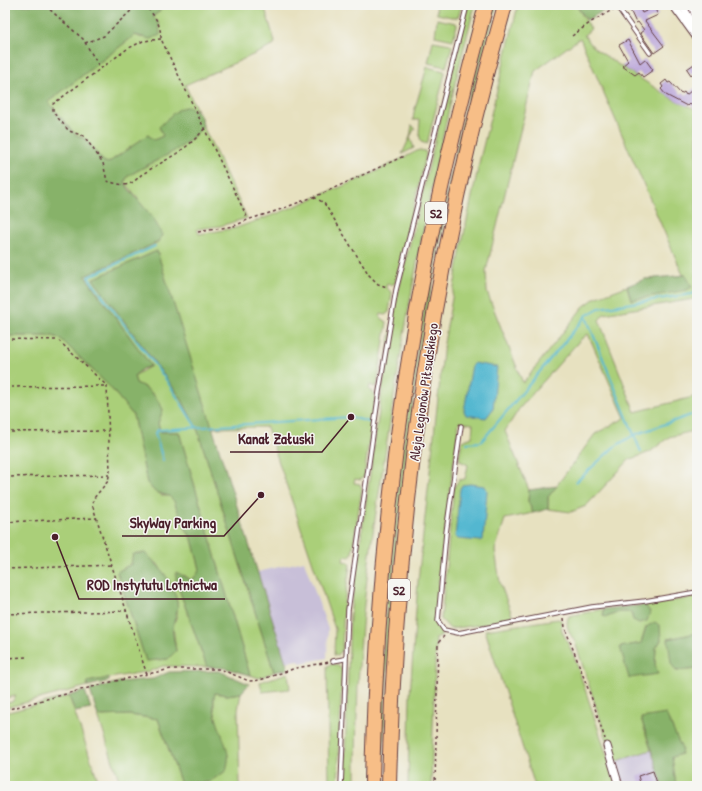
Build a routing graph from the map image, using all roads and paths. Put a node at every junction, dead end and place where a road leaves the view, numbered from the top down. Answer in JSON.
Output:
{"nodes":[{"id":1,"x":47,"y":5,"type":"edge"},
{"id":2,"x":137,"y":5,"type":"edge"},
{"id":3,"x":143,"y":5,"type":"edge"},
{"id":4,"x":467,"y":5,"type":"edge"},
{"id":5,"x":486,"y":5,"type":"edge"},
{"id":6,"x":505,"y":5,"type":"edge"},
{"id":7,"x":674,"y":5,"type":"edge"},
{"id":8,"x":682,"y":5,"type":"edge"},
{"id":9,"x":692,"y":5,"type":"edge"},
{"id":10,"x":620,"y":6,"type":"edge"},
{"id":11,"x":697,"y":20,"type":"edge"},
{"id":12,"x":697,"y":32,"type":"edge"},
{"id":13,"x":572,"y":36,"type":"dead end"},
{"id":14,"x":697,"y":38,"type":"edge"},
{"id":15,"x":161,"y":39,"type":"junction"},
{"id":16,"x":85,"y":42,"type":"junction"},
{"id":17,"x":650,"y":54,"type":"dead end"},
{"id":18,"x":100,"y":68,"type":"junction"},
{"id":19,"x":204,"y":129,"type":"junction"},
{"id":20,"x":404,"y":156,"type":"dead end"},
{"id":21,"x":314,"y":197,"type":"junction"},
{"id":22,"x":248,"y":220,"type":"junction"},
{"id":23,"x":198,"y":232,"type":"dead end"},
{"id":24,"x":387,"y":287,"type":"dead end"},
{"id":25,"x":5,"y":339,"type":"edge"},
{"id":26,"x":5,"y":386,"type":"edge"},
{"id":27,"x":107,"y":386,"type":"junction"},
{"id":28,"x":461,"y":426,"type":"dead end"},
{"id":29,"x":108,"y":431,"type":"junction"},
{"id":30,"x":5,"y":432,"type":"edge"},
{"id":31,"x":109,"y":475,"type":"junction"},
{"id":32,"x":5,"y":477,"type":"edge"},
{"id":33,"x":97,"y":518,"type":"junction"},
{"id":34,"x":5,"y":522,"type":"edge"},
{"id":35,"x":112,"y":565,"type":"junction"},
{"id":36,"x":5,"y":569,"type":"edge"},
{"id":37,"x":697,"y":592,"type":"edge"},
{"id":38,"x":127,"y":611,"type":"junction"},
{"id":39,"x":564,"y":612,"type":"junction"},
{"id":40,"x":5,"y":614,"type":"edge"},
{"id":41,"x":447,"y":632,"type":"junction"},
{"id":42,"x":26,"y":657,"type":"dead end"},
{"id":43,"x":5,"y":658,"type":"edge"},
{"id":44,"x":344,"y":659,"type":"junction"},
{"id":45,"x":333,"y":661,"type":"joint"},
{"id":46,"x":148,"y":675,"type":"junction"},
{"id":47,"x":5,"y":710,"type":"edge"},
{"id":48,"x":607,"y":746,"type":"joint"},
{"id":49,"x":341,"y":786,"type":"edge"},
{"id":50,"x":372,"y":786,"type":"edge"},
{"id":51,"x":389,"y":786,"type":"edge"},
{"id":52,"x":435,"y":786,"type":"edge"},
{"id":53,"x":619,"y":786,"type":"edge"}],
"edges":[{"from":1,"to":16,"type":"path"},
{"from":2,"to":16,"type":"path"},
{"from":3,"to":15,"type":"path"},
{"from":4,"to":44,"type":"lane"},
{"from":5,"to":50,"type":"highway","name":"Aleja Legionów Piłsudskiego","number":"S2"},
{"from":6,"to":51,"type":"highway","name":"Aleja Legionów Piłsudskiego","number":"S2"},
{"from":7,"to":14,"type":"street"},
{"from":8,"to":12,"type":"street"},
{"from":9,"to":11,"type":"street"},
{"from":10,"to":13,"type":"path"},
{"from":10,"to":17,"type":"lane"},
{"from":15,"to":18,"type":"path"},
{"from":15,"to":19,"type":"path"},
{"from":16,"to":18,"type":"path"},
{"from":18,"to":19,"type":"path"},
{"from":19,"to":22,"type":"path"},
{"from":20,"to":21,"type":"path"},
{"from":21,"to":22,"type":"path"},
{"from":21,"to":24,"type":"path"},
{"from":22,"to":23,"type":"path"},
{"from":25,"to":27,"type":"path"},
{"from":26,"to":27,"type":"path"},
{"from":27,"to":29,"type":"path"},
{"from":28,"to":41,"type":"lane"},
{"from":29,"to":30,"type":"path"},
{"from":29,"to":31,"type":"path"},
{"from":31,"to":32,"type":"path"},
{"from":31,"to":33,"type":"path"},
{"from":33,"to":34,"type":"path"},
{"from":33,"to":35,"type":"path"},
{"from":35,"to":36,"type":"path"},
{"from":35,"to":38,"type":"path"},
{"from":37,"to":39,"type":"lane"},
{"from":38,"to":40,"type":"path"},
{"from":38,"to":46,"type":"path"},
{"from":39,"to":41,"type":"lane"},
{"from":39,"to":48,"type":"path"},
{"from":41,"to":52,"type":"path"},
{"from":42,"to":43,"type":"path"},
{"from":44,"to":45,"type":"lane"},
{"from":44,"to":49,"type":"lane"},
{"from":45,"to":46,"type":"path"},
{"from":46,"to":47,"type":"path"},
{"from":48,"to":53,"type":"street"}]}
